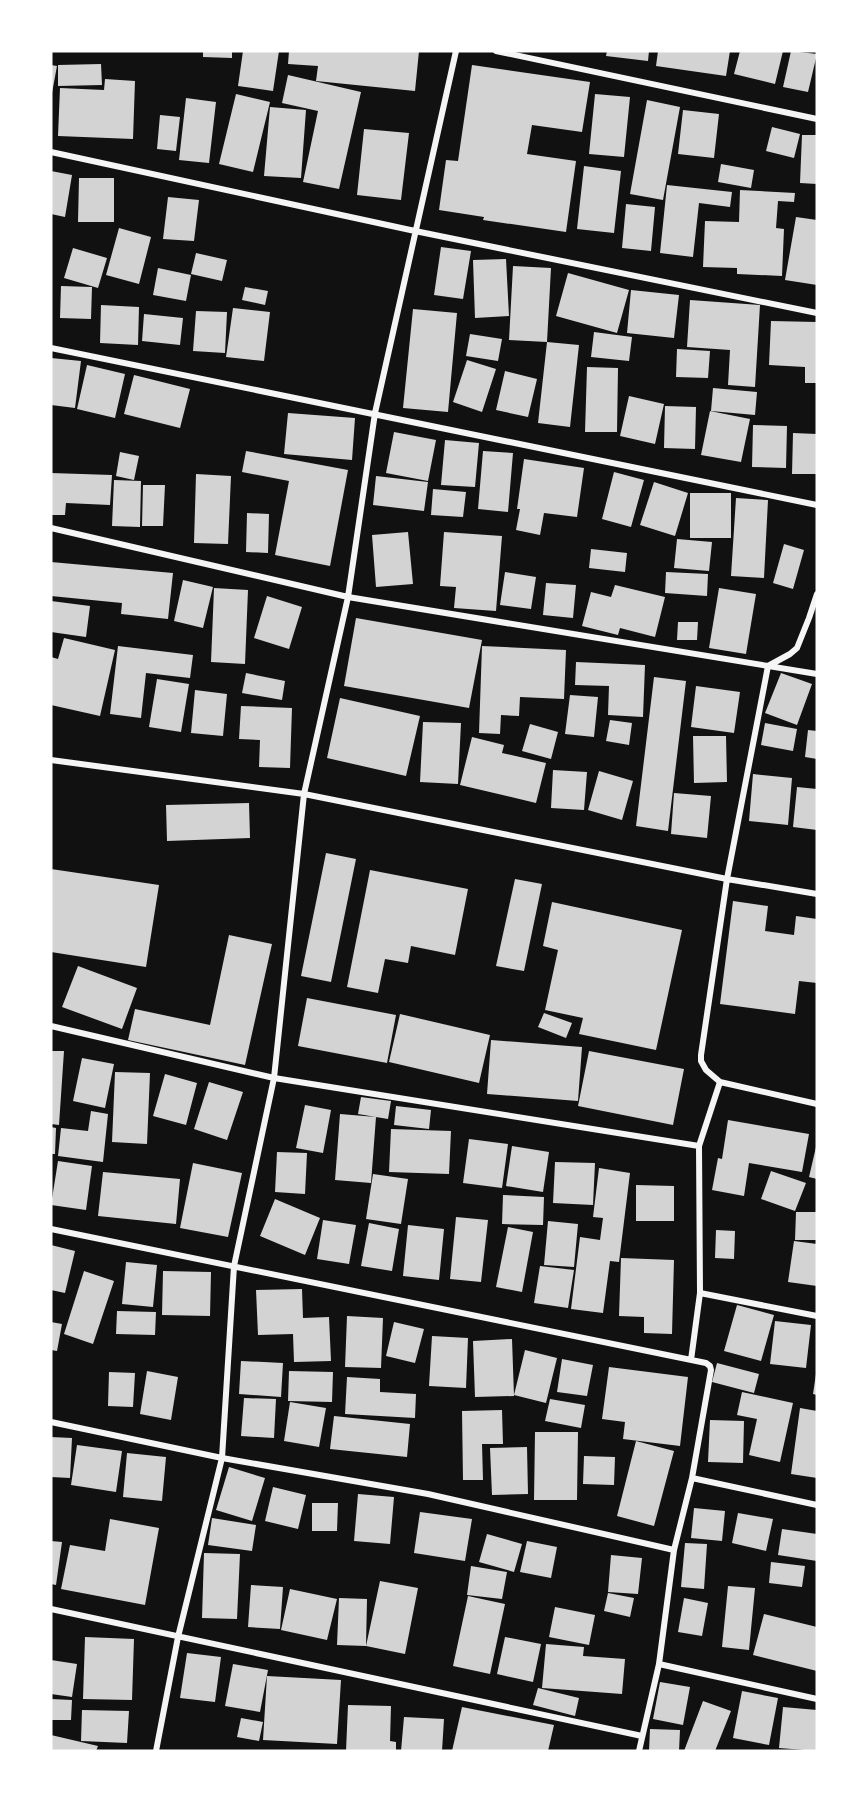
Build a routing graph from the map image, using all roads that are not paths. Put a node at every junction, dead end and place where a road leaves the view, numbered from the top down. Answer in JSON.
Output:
{"nodes":[{"id":1,"x":456,"y":51,"type":"edge"},
{"id":2,"x":496,"y":51,"type":"edge"},
{"id":3,"x":817,"y":119,"type":"edge"},
{"id":4,"x":51,"y":152,"type":"edge"},
{"id":5,"x":415,"y":231,"type":"junction"},
{"id":6,"x":817,"y":313,"type":"edge"},
{"id":7,"x":51,"y":348,"type":"edge"},
{"id":8,"x":375,"y":413,"type":"junction"},
{"id":9,"x":817,"y":505,"type":"edge"},
{"id":10,"x":51,"y":528,"type":"edge"},
{"id":11,"x":817,"y":594,"type":"edge"},
{"id":12,"x":348,"y":597,"type":"junction"},
{"id":13,"x":768,"y":666,"type":"junction"},
{"id":14,"x":817,"y":674,"type":"edge"},
{"id":15,"x":51,"y":760,"type":"edge"},
{"id":16,"x":304,"y":794,"type":"junction"},
{"id":17,"x":727,"y":879,"type":"junction"},
{"id":18,"x":817,"y":894,"type":"edge"},
{"id":19,"x":51,"y":1026,"type":"edge"},
{"id":20,"x":274,"y":1078,"type":"junction"},
{"id":21,"x":720,"y":1082,"type":"junction"},
{"id":22,"x":817,"y":1104,"type":"edge"},
{"id":23,"x":699,"y":1146,"type":"junction"},
{"id":24,"x":51,"y":1229,"type":"edge"},
{"id":25,"x":234,"y":1266,"type":"junction"},
{"id":26,"x":700,"y":1293,"type":"junction"},
{"id":27,"x":817,"y":1316,"type":"edge"},
{"id":28,"x":691,"y":1360,"type":"junction"},
{"id":29,"x":51,"y":1422,"type":"edge"},
{"id":30,"x":222,"y":1458,"type":"junction"},
{"id":31,"x":692,"y":1478,"type":"junction"},
{"id":32,"x":817,"y":1505,"type":"edge"},
{"id":33,"x":675,"y":1550,"type":"junction"},
{"id":34,"x":51,"y":1609,"type":"edge"},
{"id":35,"x":178,"y":1636,"type":"junction"},
{"id":36,"x":659,"y":1664,"type":"junction"},
{"id":37,"x":817,"y":1699,"type":"edge"},
{"id":38,"x":642,"y":1736,"type":"junction"},
{"id":39,"x":156,"y":1751,"type":"edge"},
{"id":40,"x":639,"y":1751,"type":"edge"}],
"edges":[{"from":1,"to":5,"type":"street"},
{"from":2,"to":3,"type":"street"},
{"from":4,"to":5,"type":"street"},
{"from":5,"to":6,"type":"street"},
{"from":5,"to":8,"type":"street"},
{"from":7,"to":8,"type":"street"},
{"from":8,"to":9,"type":"street"},
{"from":8,"to":12,"type":"street"},
{"from":10,"to":12,"type":"street"},
{"from":11,"to":13,"type":"street"},
{"from":12,"to":13,"type":"street"},
{"from":12,"to":16,"type":"street"},
{"from":13,"to":14,"type":"street"},
{"from":13,"to":17,"type":"street"},
{"from":15,"to":16,"type":"street"},
{"from":16,"to":17,"type":"street"},
{"from":16,"to":20,"type":"street"},
{"from":17,"to":18,"type":"street"},
{"from":17,"to":21,"type":"street"},
{"from":19,"to":20,"type":"street"},
{"from":20,"to":23,"type":"street"},
{"from":20,"to":25,"type":"street"},
{"from":21,"to":22,"type":"street"},
{"from":21,"to":23,"type":"street"},
{"from":23,"to":26,"type":"street"},
{"from":24,"to":25,"type":"street"},
{"from":25,"to":28,"type":"street"},
{"from":25,"to":30,"type":"street"},
{"from":26,"to":27,"type":"street"},
{"from":26,"to":28,"type":"street"},
{"from":28,"to":31,"type":"street"},
{"from":29,"to":30,"type":"street"},
{"from":30,"to":33,"type":"street"},
{"from":30,"to":35,"type":"street"},
{"from":31,"to":32,"type":"street"},
{"from":31,"to":33,"type":"street"},
{"from":33,"to":36,"type":"street"},
{"from":34,"to":35,"type":"street"},
{"from":35,"to":38,"type":"street"},
{"from":35,"to":39,"type":"street"},
{"from":36,"to":37,"type":"street"},
{"from":36,"to":38,"type":"street"},
{"from":38,"to":40,"type":"street"}]}
